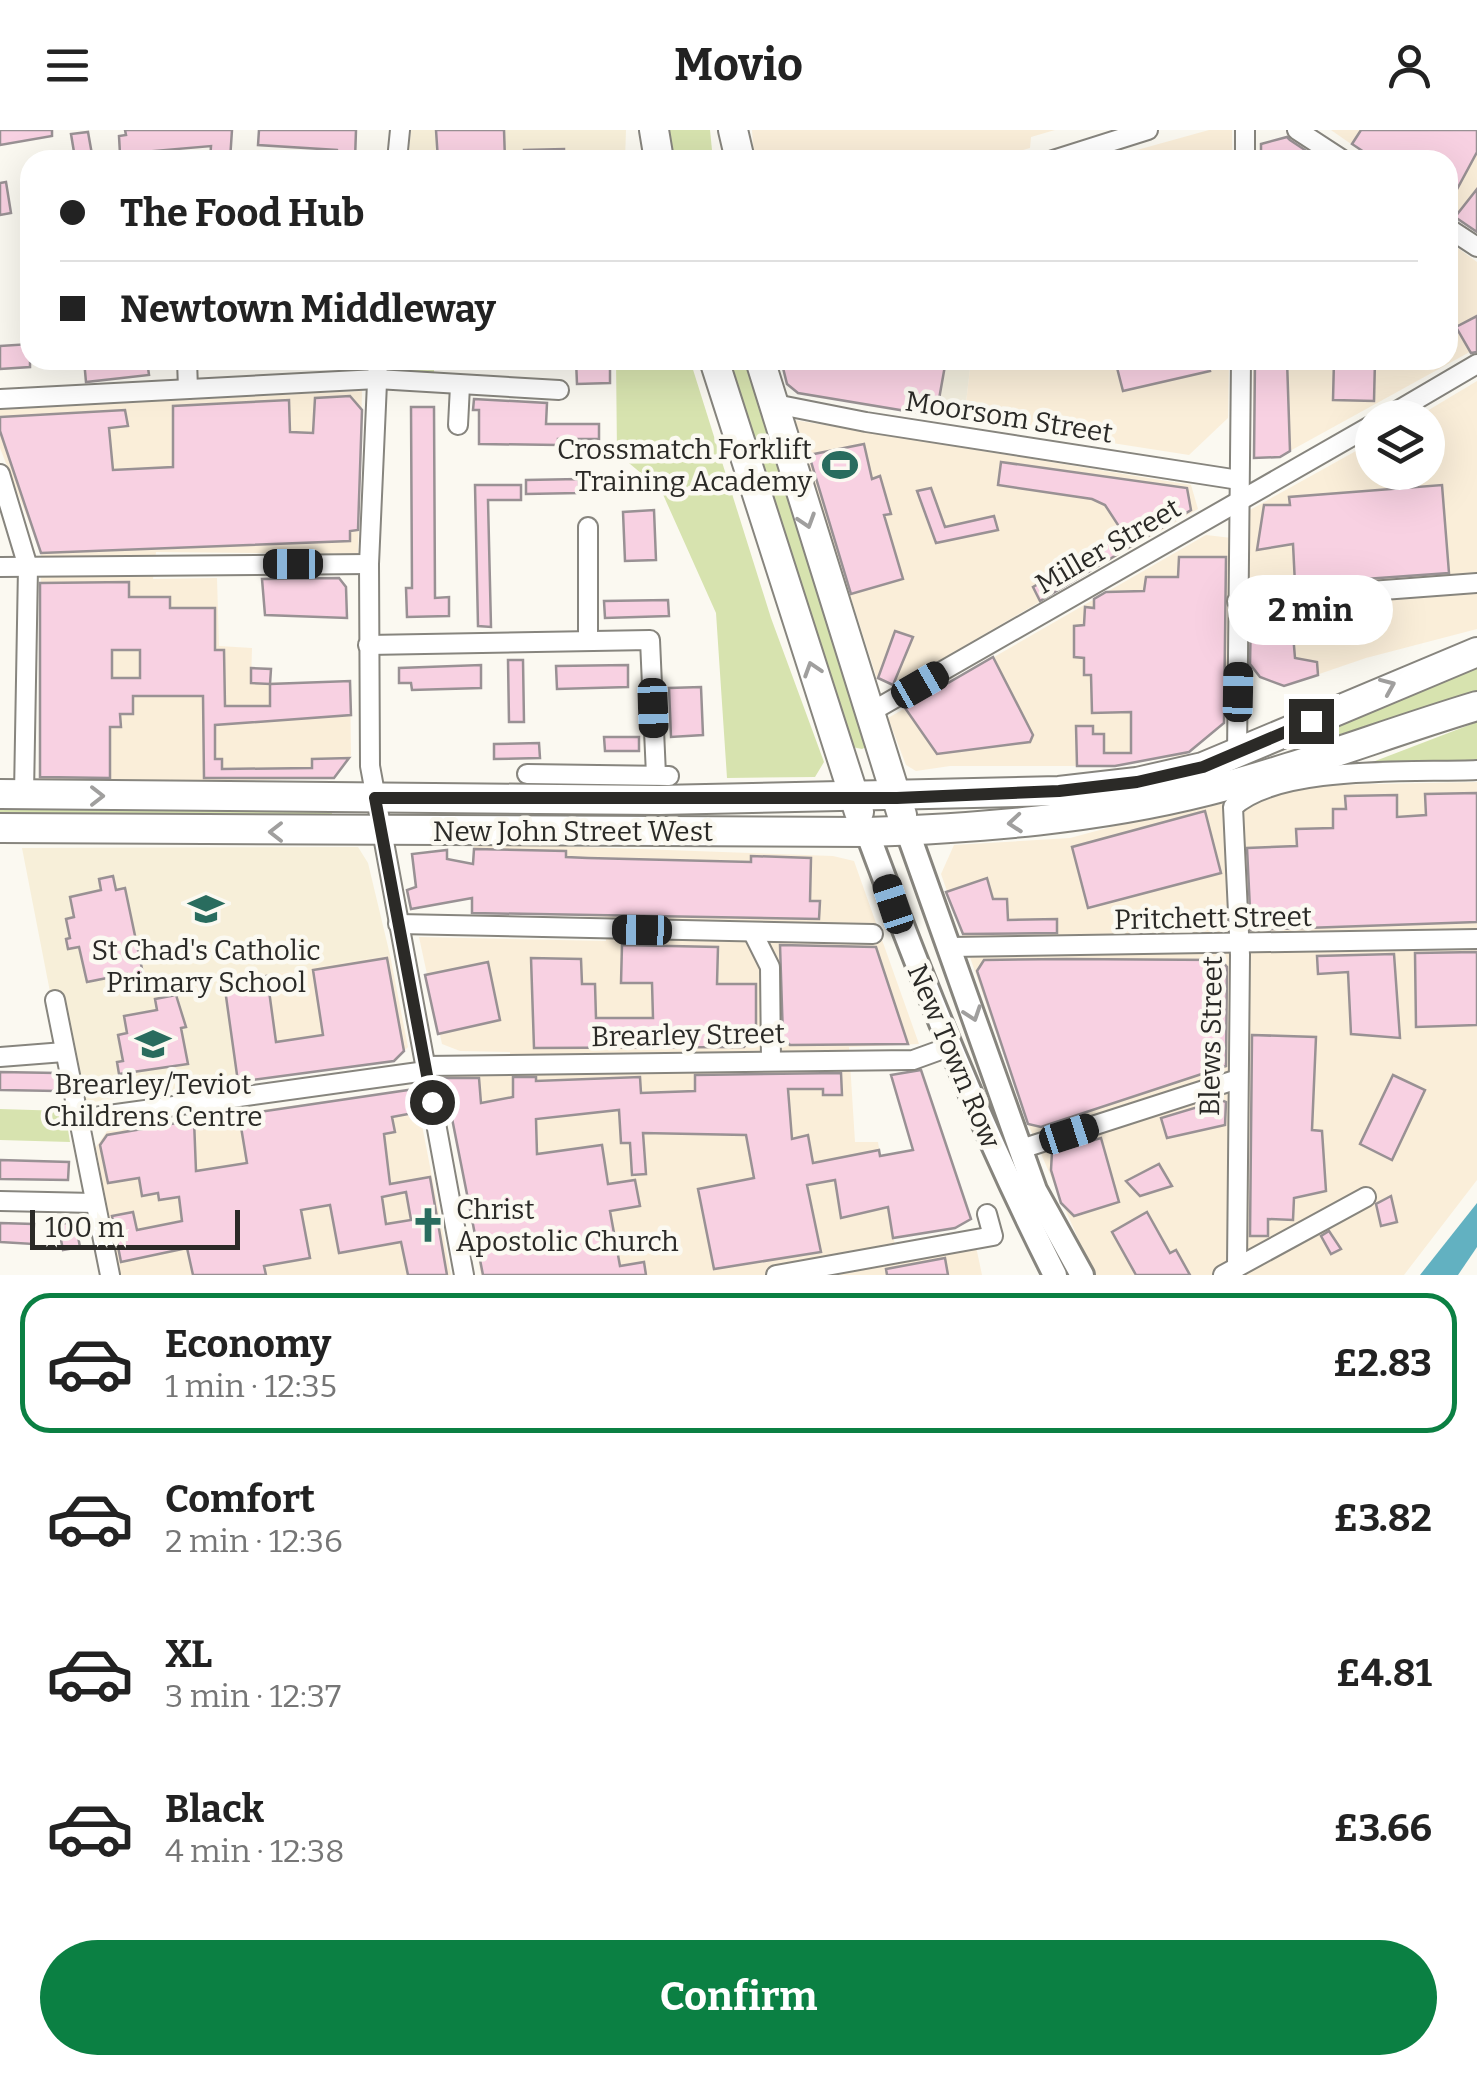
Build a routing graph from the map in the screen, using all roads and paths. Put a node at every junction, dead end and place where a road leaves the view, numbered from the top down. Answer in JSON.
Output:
{"nodes":[{"id":1,"x":1148,"y":130,"type":"edge"},
{"id":2,"x":1297,"y":130,"type":"edge"},
{"id":3,"x":1085,"y":150,"type":"edge"},
{"id":4,"x":1328,"y":150,"type":"edge"},
{"id":5,"x":1477,"y":364,"type":"edge"},
{"id":6,"x":187,"y":370,"type":"edge"},
{"id":7,"x":368,"y":370,"type":"edge"},
{"id":8,"x":377,"y":370,"type":"edge"},
{"id":9,"x":382,"y":370,"type":"edge"},
{"id":10,"x":717,"y":370,"type":"edge"},
{"id":11,"x":723,"y":370,"type":"edge"},
{"id":12,"x":762,"y":370,"type":"edge"},
{"id":13,"x":1241,"y":370,"type":"edge"},
{"id":14,"x":460,"y":386,"type":"junction"},
{"id":15,"x":188,"y":390,"type":"junction"},
{"id":16,"x":559,"y":390,"type":"dead end"},
{"id":17,"x":726,"y":398,"type":"junction"},
{"id":18,"x":0,"y":400,"type":"edge"},
{"id":19,"x":1416,"y":400,"type":"edge"},
{"id":20,"x":770,"y":402,"type":"junction"},
{"id":21,"x":458,"y":425,"type":"dead end"},
{"id":22,"x":1355,"y":435,"type":"edge"},
{"id":23,"x":0,"y":474,"type":"edge"},
{"id":24,"x":1239,"y":480,"type":"junction"},
{"id":25,"x":1239,"y":503,"type":"junction"},
{"id":26,"x":588,"y":527,"type":"dead end"},
{"id":27,"x":369,"y":564,"type":"junction"},
{"id":28,"x":0,"y":567,"type":"edge"},
{"id":29,"x":28,"y":567,"type":"junction"},
{"id":30,"x":1477,"y":583,"type":"edge"},
{"id":31,"x":1237,"y":601,"type":"junction"},
{"id":32,"x":588,"y":640,"type":"junction"},
{"id":33,"x":368,"y":645,"type":"junction"},
{"id":34,"x":1477,"y":652,"type":"edge"},
{"id":35,"x":881,"y":706,"type":"junction"},
{"id":36,"x":1477,"y":706,"type":"edge"},
{"id":37,"x":1364,"y":740,"type":"junction"},
{"id":38,"x":1237,"y":755,"type":"junction"},
{"id":39,"x":1477,"y":770,"type":"edge"},
{"id":40,"x":528,"y":774,"type":"dead end"},
{"id":41,"x":12,"y":794,"type":"edge"},
{"id":42,"x":854,"y":797,"type":"junction"},
{"id":43,"x":375,"y":798,"type":"junction"},
{"id":44,"x":897,"y":798,"type":"junction"},
{"id":45,"x":0,"y":828,"type":"edge"},
{"id":46,"x":907,"y":830,"type":"junction"},
{"id":47,"x":381,"y":831,"type":"junction"},
{"id":48,"x":867,"y":832,"type":"junction"},
{"id":49,"x":398,"y":924,"type":"junction"},
{"id":50,"x":866,"y":928,"type":"dead end"},
{"id":51,"x":753,"y":933,"type":"junction"},
{"id":52,"x":1477,"y":939,"type":"edge"},
{"id":53,"x":1240,"y":946,"type":"junction"},
{"id":54,"x":950,"y":947,"type":"junction"},
{"id":55,"x":55,"y":1000,"type":"dead end"},
{"id":56,"x":949,"y":1047,"type":"junction"},
{"id":57,"x":64,"y":1052,"type":"junction"},
{"id":58,"x":0,"y":1058,"type":"edge"},
{"id":59,"x":771,"y":1062,"type":"junction"},
{"id":60,"x":426,"y":1069,"type":"junction"},
{"id":61,"x":1238,"y":1079,"type":"junction"},
{"id":62,"x":80,"y":1119,"type":"junction"},
{"id":63,"x":1021,"y":1149,"type":"junction"},
{"id":64,"x":1366,"y":1197,"type":"dead end"},
{"id":65,"x":0,"y":1202,"type":"edge"},
{"id":66,"x":95,"y":1203,"type":"junction"},
{"id":67,"x":987,"y":1214,"type":"dead end"},
{"id":68,"x":1032,"y":1229,"type":"junction"},
{"id":69,"x":1230,"y":1271,"type":"edge"},
{"id":70,"x":110,"y":1275,"type":"edge"},
{"id":71,"x":464,"y":1275,"type":"edge"},
{"id":72,"x":781,"y":1275,"type":"edge"},
{"id":73,"x":1054,"y":1275,"type":"edge"},
{"id":74,"x":1082,"y":1275,"type":"edge"}],
"edges":[{"from":1,"to":3,"type":"street"},
{"from":2,"to":4,"type":"street"},
{"from":5,"to":19,"type":"street"},
{"from":6,"to":15,"type":"street"},
{"from":7,"to":15,"type":"street"},
{"from":8,"to":27,"type":"street"},
{"from":9,"to":14,"type":"street"},
{"from":10,"to":17,"type":"highway"},
{"from":11,"to":17,"type":"highway"},
{"from":12,"to":20,"type":"highway"},
{"from":13,"to":24,"type":"street"},
{"from":14,"to":16,"type":"street"},
{"from":14,"to":21,"type":"street"},
{"from":15,"to":18,"type":"street"},
{"from":42,"to":17,"type":"highway","one_way":true},
{"from":20,"to":24,"type":"street","name":"Moorsom Street"},
{"from":20,"to":35,"type":"highway","one_way":true},
{"from":22,"to":25,"type":"street","name":"Miller Street"},
{"from":23,"to":29,"type":"street"},
{"from":24,"to":25,"type":"street"},
{"from":25,"to":31,"type":"street"},
{"from":25,"to":35,"type":"street","name":"Miller Street"},
{"from":26,"to":32,"type":"street"},
{"from":27,"to":29,"type":"street"},
{"from":27,"to":33,"type":"street"},
{"from":28,"to":29,"type":"street"},
{"from":29,"to":41,"type":"street"},
{"from":30,"to":31,"type":"street"},
{"from":31,"to":38,"type":"street"},
{"from":32,"to":33,"type":"street"},
{"from":32,"to":40,"type":"street"},
{"from":33,"to":43,"type":"street"},
{"from":38,"to":34,"type":"highway","one_way":true},
{"from":35,"to":44,"type":"highway"},
{"from":36,"to":37,"type":"highway"},
{"from":37,"to":38,"type":"highway"},
{"from":37,"to":46,"type":"highway","name":"New John Street West","one_way":true},
{"from":38,"to":44,"type":"highway","name":"New John Street West"},
{"from":39,"to":53,"type":"street","name":"Blews Street"},
{"from":41,"to":43,"type":"highway","name":"New John Street West","one_way":true},
{"from":42,"to":43,"type":"highway","name":"New John Street West"},
{"from":42,"to":44,"type":"highway","name":"New John Street West"},
{"from":42,"to":48,"type":"highway"},
{"from":43,"to":47,"type":"street"},
{"from":44,"to":46,"type":"highway"},
{"from":47,"to":45,"type":"highway","name":"New John Street West","one_way":true},
{"from":46,"to":48,"type":"highway","name":"New John Street West"},
{"from":46,"to":54,"type":"main road","name":"New Town Row"},
{"from":47,"to":48,"type":"highway","name":"New John Street West"},
{"from":47,"to":49,"type":"street"},
{"from":48,"to":56,"type":"main road","name":"New Town Row"},
{"from":49,"to":51,"type":"street"},
{"from":49,"to":60,"type":"street"},
{"from":50,"to":51,"type":"street"},
{"from":51,"to":59,"type":"street"},
{"from":52,"to":53,"type":"street","name":"Pritchett Street"},
{"from":53,"to":54,"type":"street","name":"Pritchett Street"},
{"from":53,"to":61,"type":"street","name":"Blews Street"},
{"from":54,"to":63,"type":"main road","name":"New Town Row","one_way":true},
{"from":55,"to":57,"type":"street"},
{"from":56,"to":59,"type":"street","name":"Brearley Street"},
{"from":56,"to":68,"type":"main road","name":"New Town Row"},
{"from":57,"to":58,"type":"street"},
{"from":57,"to":62,"type":"street"},
{"from":59,"to":60,"type":"street","name":"Brearley Street"},
{"from":60,"to":62,"type":"street","name":"Brearley Street"},
{"from":60,"to":71,"type":"street"},
{"from":61,"to":63,"type":"street"},
{"from":61,"to":69,"type":"street","name":"Blews Street"},
{"from":62,"to":66,"type":"street"},
{"from":63,"to":68,"type":"main road"},
{"from":63,"to":74,"type":"main road","name":"New Town Row"},
{"from":64,"to":69,"type":"street"},
{"from":65,"to":66,"type":"street"},
{"from":66,"to":70,"type":"street"},
{"from":67,"to":72,"type":"street"},
{"from":68,"to":73,"type":"main road","name":"New Town Row"}]}
